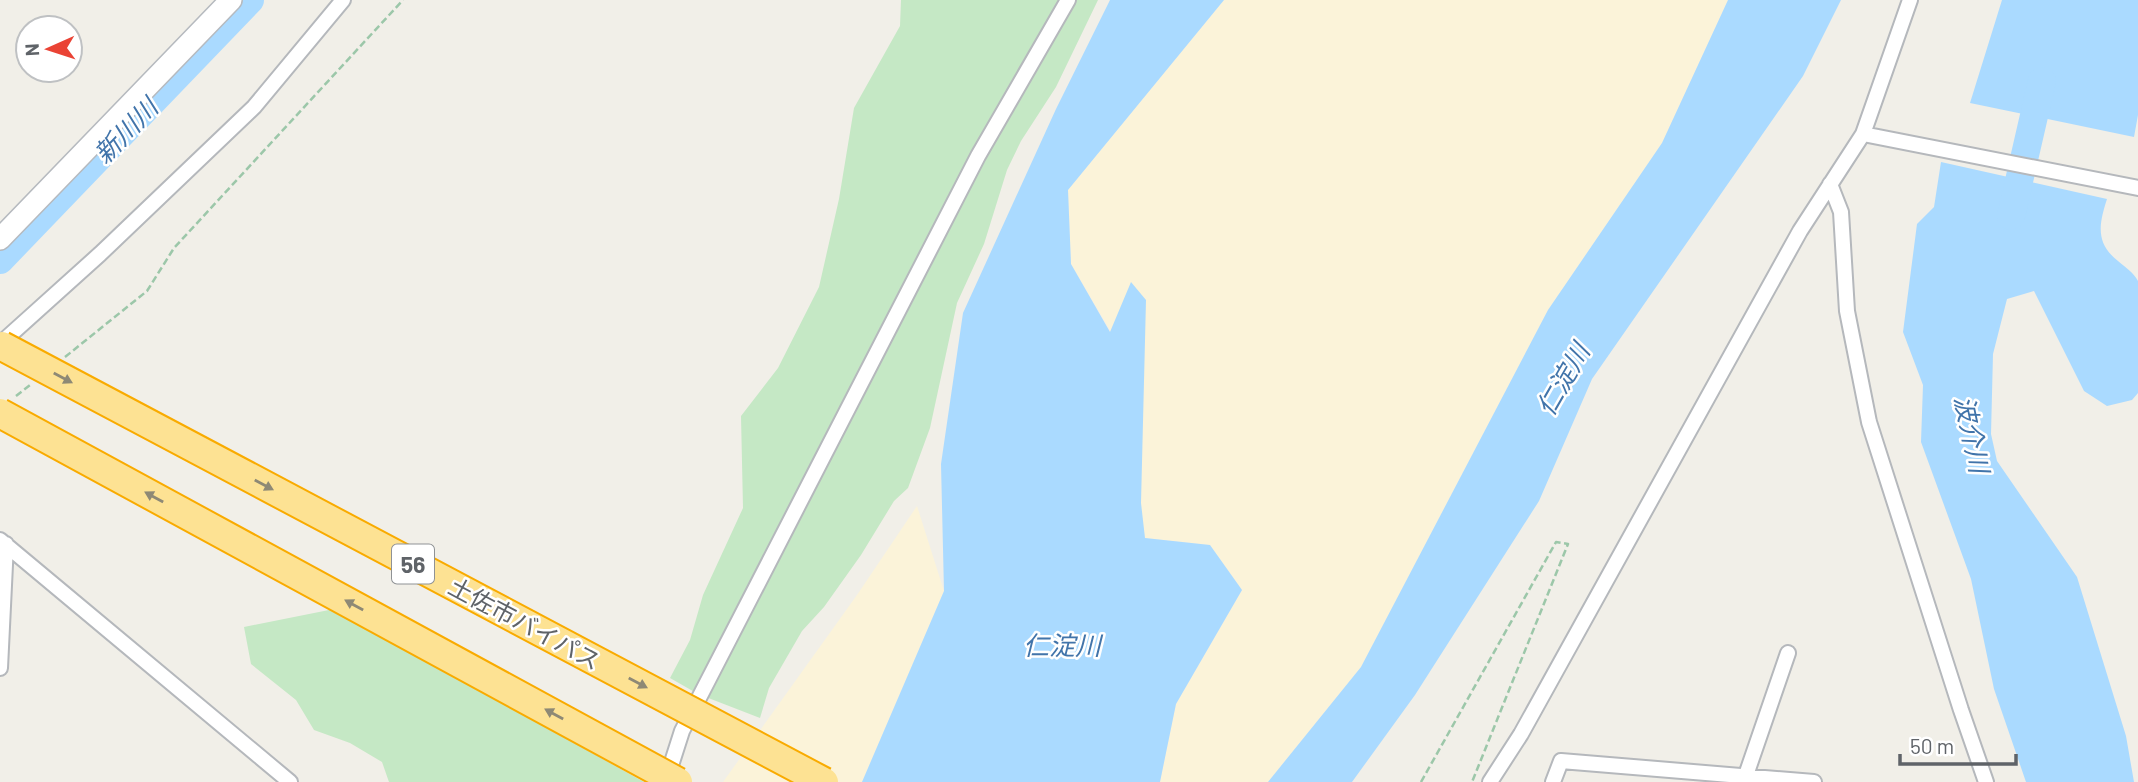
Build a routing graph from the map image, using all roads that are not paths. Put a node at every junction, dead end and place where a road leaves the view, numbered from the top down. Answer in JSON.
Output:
{"nodes":[{"id":1,"x":231,"y":0,"type":"edge"},
{"id":2,"x":343,"y":0,"type":"edge"},
{"id":3,"x":1068,"y":0,"type":"edge"},
{"id":4,"x":1910,"y":0,"type":"edge"},
{"id":5,"x":1863,"y":134,"type":"junction"},
{"id":6,"x":1830,"y":184,"type":"junction"},
{"id":7,"x":2138,"y":188,"type":"edge"},
{"id":8,"x":0,"y":239,"type":"edge"},
{"id":9,"x":1,"y":345,"type":"edge"},
{"id":10,"x":5,"y":407,"type":"edge"},
{"id":11,"x":3,"y":542,"type":"edge"},
{"id":12,"x":1788,"y":653,"type":"dead end"},
{"id":13,"x":0,"y":668,"type":"edge"},
{"id":14,"x":1745,"y":778,"type":"edge"},
{"id":15,"x":290,"y":782,"type":"edge"},
{"id":16,"x":666,"y":782,"type":"edge"},
{"id":17,"x":678,"y":782,"type":"edge"},
{"id":18,"x":824,"y":782,"type":"edge"},
{"id":19,"x":1490,"y":782,"type":"edge"},
{"id":20,"x":1553,"y":782,"type":"edge"},
{"id":21,"x":1814,"y":782,"type":"edge"},
{"id":22,"x":1986,"y":782,"type":"edge"}],
"edges":[{"from":1,"to":8,"type":"main road"},
{"from":2,"to":9,"type":"street"},
{"from":3,"to":16,"type":"street"},
{"from":4,"to":5,"type":"street"},
{"from":5,"to":6,"type":"street"},
{"from":5,"to":7,"type":"street"},
{"from":6,"to":19,"type":"street"},
{"from":6,"to":22,"type":"street"},
{"from":9,"to":18,"type":"highway","name":"土佐市バイパス","number":"56","one_way":true,"bridge":true},
{"from":17,"to":10,"type":"highway","one_way":true,"bridge":true},
{"from":11,"to":13,"type":"street"},
{"from":11,"to":15,"type":"street"},
{"from":12,"to":14,"type":"street"},
{"from":14,"to":20,"type":"street"},
{"from":14,"to":21,"type":"street"}]}
